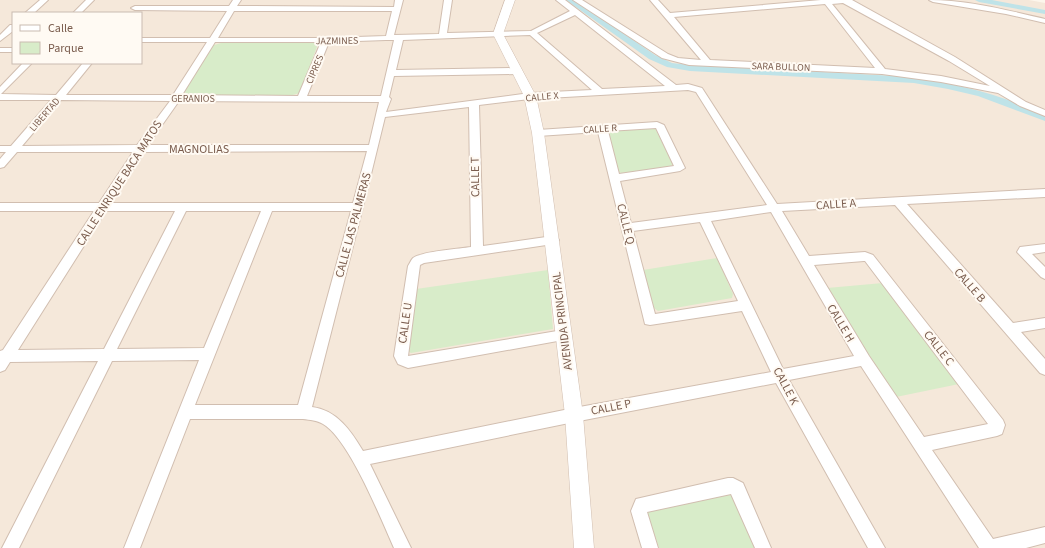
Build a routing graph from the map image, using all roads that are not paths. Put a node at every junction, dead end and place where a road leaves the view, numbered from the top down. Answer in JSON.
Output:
{"nodes":[{"id":1,"x":44,"y":0,"type":"edge"},
{"id":2,"x":90,"y":0,"type":"edge"},
{"id":3,"x":142,"y":0,"type":"edge"},
{"id":4,"x":399,"y":0,"type":"edge"},
{"id":5,"x":448,"y":0,"type":"edge"},
{"id":6,"x":510,"y":0,"type":"edge"},
{"id":7,"x":560,"y":0,"type":"edge"},
{"id":8,"x":577,"y":0,"type":"edge"},
{"id":9,"x":654,"y":0,"type":"edge"},
{"id":10,"x":846,"y":0,"type":"edge"},
{"id":11,"x":932,"y":0,"type":"edge"},
{"id":12,"x":826,"y":1,"type":"edge"},
{"id":13,"x":234,"y":4,"type":"edge"},
{"id":14,"x":396,"y":9,"type":"junction"},
{"id":15,"x":133,"y":10,"type":"edge"},
{"id":16,"x":30,"y":12,"type":"edge"},
{"id":17,"x":78,"y":12,"type":"edge"},
{"id":18,"x":575,"y":12,"type":"junction"},
{"id":19,"x":668,"y":15,"type":"junction"},
{"id":20,"x":1045,"y":21,"type":"edge"},
{"id":21,"x":12,"y":28,"type":"edge"},
{"id":22,"x":532,"y":33,"type":"junction"},
{"id":23,"x":498,"y":34,"type":"junction"},
{"id":24,"x":443,"y":37,"type":"junction"},
{"id":25,"x":394,"y":38,"type":"junction"},
{"id":26,"x":0,"y":39,"type":"edge"},
{"id":27,"x":142,"y":40,"type":"edge"},
{"id":28,"x":326,"y":40,"type":"junction"},
{"id":29,"x":212,"y":41,"type":"junction"},
{"id":30,"x":0,"y":50,"type":"edge"},
{"id":31,"x":12,"y":50,"type":"edge"},
{"id":32,"x":708,"y":63,"type":"junction"},
{"id":33,"x":27,"y":64,"type":"edge"},
{"id":34,"x":87,"y":64,"type":"edge"},
{"id":35,"x":517,"y":71,"type":"junction"},
{"id":36,"x":882,"y":71,"type":"junction"},
{"id":37,"x":392,"y":73,"type":"junction"},
{"id":38,"x":674,"y":88,"type":"junction"},
{"id":39,"x":0,"y":92,"type":"edge"},
{"id":40,"x":600,"y":92,"type":"junction"},
{"id":41,"x":702,"y":92,"type":"joint"},
{"id":42,"x":1001,"y":92,"type":"junction"},
{"id":43,"x":530,"y":96,"type":"junction"},
{"id":44,"x":0,"y":97,"type":"edge"},
{"id":45,"x":59,"y":97,"type":"junction"},
{"id":46,"x":176,"y":98,"type":"junction"},
{"id":47,"x":302,"y":98,"type":"junction"},
{"id":48,"x":386,"y":99,"type":"junction"},
{"id":49,"x":474,"y":104,"type":"junction"},
{"id":50,"x":1045,"y":113,"type":"edge"},
{"id":51,"x":382,"y":115,"type":"junction"},
{"id":52,"x":602,"y":128,"type":"junction"},
{"id":53,"x":538,"y":133,"type":"junction"},
{"id":54,"x":373,"y":148,"type":"junction"},
{"id":55,"x":0,"y":149,"type":"edge"},
{"id":56,"x":14,"y":149,"type":"junction"},
{"id":57,"x":140,"y":149,"type":"junction"},
{"id":58,"x":0,"y":165,"type":"edge"},
{"id":59,"x":615,"y":178,"type":"junction"},
{"id":60,"x":1045,"y":193,"type":"edge"},
{"id":61,"x":896,"y":200,"type":"junction"},
{"id":62,"x":103,"y":206,"type":"junction"},
{"id":63,"x":183,"y":206,"type":"junction"},
{"id":64,"x":268,"y":206,"type":"junction"},
{"id":65,"x":358,"y":206,"type":"junction"},
{"id":66,"x":0,"y":207,"type":"edge"},
{"id":67,"x":774,"y":208,"type":"junction"},
{"id":68,"x":704,"y":218,"type":"junction"},
{"id":69,"x":628,"y":228,"type":"junction"},
{"id":70,"x":552,"y":240,"type":"junction"},
{"id":71,"x":1045,"y":248,"type":"edge"},
{"id":72,"x":477,"y":251,"type":"junction"},
{"id":73,"x":804,"y":261,"type":"junction"},
{"id":74,"x":1045,"y":274,"type":"edge"},
{"id":75,"x":746,"y":304,"type":"junction"},
{"id":76,"x":1045,"y":323,"type":"edge"},
{"id":77,"x":1009,"y":330,"type":"junction"},
{"id":78,"x":563,"y":335,"type":"junction"},
{"id":79,"x":208,"y":354,"type":"junction"},
{"id":80,"x":107,"y":355,"type":"junction"},
{"id":81,"x":2,"y":359,"type":"edge"},
{"id":82,"x":864,"y":360,"type":"junction"},
{"id":83,"x":1045,"y":369,"type":"edge"},
{"id":84,"x":779,"y":375,"type":"junction"},
{"id":85,"x":186,"y":412,"type":"junction"},
{"id":86,"x":303,"y":412,"type":"junction"},
{"id":87,"x":574,"y":415,"type":"junction"},
{"id":88,"x":920,"y":445,"type":"junction"},
{"id":89,"x":360,"y":459,"type":"junction"},
{"id":90,"x":1045,"y":535,"type":"edge"},
{"id":91,"x":397,"y":546,"type":"edge"},
{"id":92,"x":10,"y":548,"type":"edge"},
{"id":93,"x":132,"y":548,"type":"edge"},
{"id":94,"x":584,"y":548,"type":"edge"},
{"id":95,"x":650,"y":548,"type":"edge"},
{"id":96,"x":763,"y":548,"type":"edge"},
{"id":97,"x":877,"y":548,"type":"edge"},
{"id":98,"x":991,"y":548,"type":"edge"}],
"edges":[{"from":1,"to":16,"type":"street"},
{"from":2,"to":17,"type":"street"},
{"from":3,"to":15,"type":"street"},
{"from":4,"to":14,"type":"street","name":"CALLE LAS PALMERAS"},
{"from":5,"to":24,"type":"street"},
{"from":6,"to":23,"type":"street"},
{"from":7,"to":18,"type":"street"},
{"from":8,"to":32,"type":"street","name":"SARA BULLON"},
{"from":9,"to":19,"type":"street"},
{"from":10,"to":12,"type":"street"},
{"from":10,"to":42,"type":"street"},
{"from":11,"to":20,"type":"street"},
{"from":12,"to":19,"type":"street"},
{"from":12,"to":36,"type":"street"},
{"from":13,"to":14,"type":"street"},
{"from":13,"to":15,"type":"street"},
{"from":13,"to":29,"type":"street","name":"CALLE ENRIQUE BACA MATOS"},
{"from":14,"to":25,"type":"street","name":"CALLE LAS PALMERAS"},
{"from":18,"to":22,"type":"street"},
{"from":18,"to":38,"type":"street"},
{"from":19,"to":32,"type":"street"},
{"from":21,"to":26,"type":"street"},
{"from":22,"to":23,"type":"street","name":"JAZMINES"},
{"from":22,"to":40,"type":"street"},
{"from":23,"to":24,"type":"street","name":"JAZMINES"},
{"from":23,"to":35,"type":"street","name":"AVENIDA PRINCIPAL"},
{"from":24,"to":25,"type":"street","name":"JAZMINES"},
{"from":25,"to":28,"type":"street","name":"JAZMINES"},
{"from":25,"to":37,"type":"street","name":"CALLE LAS PALMERAS"},
{"from":27,"to":29,"type":"street","name":"JAZMINES"},
{"from":28,"to":29,"type":"street","name":"JAZMINES"},
{"from":28,"to":47,"type":"street","name":"CIPRES"},
{"from":29,"to":46,"type":"street","name":"CALLE ENRIQUE BACA MATOS"},
{"from":30,"to":31,"type":"street"},
{"from":32,"to":36,"type":"street","name":"SARA BULLON"},
{"from":33,"to":39,"type":"street"},
{"from":34,"to":45,"type":"street","name":"LIBERTAD"},
{"from":35,"to":37,"type":"street"},
{"from":35,"to":43,"type":"street","name":"AVENIDA PRINCIPAL"},
{"from":36,"to":42,"type":"street","name":"SARA BULLON"},
{"from":37,"to":48,"type":"street","name":"CALLE LAS PALMERAS"},
{"from":38,"to":40,"type":"street","name":"CALLE X"},
{"from":38,"to":41,"type":"street","name":"CALLE X"},
{"from":40,"to":43,"type":"street","name":"CALLE X"},
{"from":41,"to":67,"type":"street","name":"CALLE H"},
{"from":42,"to":50,"type":"street"},
{"from":43,"to":49,"type":"street","name":"CALLE X"},
{"from":43,"to":53,"type":"street","name":"AVENIDA PRINCIPAL"},
{"from":44,"to":45,"type":"street","name":"GERANIOS"},
{"from":45,"to":46,"type":"street","name":"GERANIOS"},
{"from":45,"to":56,"type":"street","name":"LIBERTAD"},
{"from":46,"to":47,"type":"street","name":"GERANIOS"},
{"from":46,"to":57,"type":"street","name":"CALLE ENRIQUE BACA MATOS"},
{"from":47,"to":48,"type":"street","name":"GERANIOS"},
{"from":48,"to":51,"type":"street","name":"CALLE LAS PALMERAS"},
{"from":49,"to":51,"type":"street","name":"CALLE X"},
{"from":49,"to":72,"type":"street","name":"CALLE T"},
{"from":51,"to":54,"type":"street","name":"CALLE LAS PALMERAS"},
{"from":52,"to":53,"type":"street","name":"CALLE R"},
{"from":52,"to":59,"type":"street","name":"CALLE Q"},
{"from":52,"to":59,"type":"street","name":"CALLE R"},
{"from":53,"to":70,"type":"street","name":"AVENIDA PRINCIPAL"},
{"from":54,"to":57,"type":"street","name":"MAGNOLIAS"},
{"from":54,"to":65,"type":"street","name":"CALLE LAS PALMERAS"},
{"from":55,"to":56,"type":"street","name":"MAGNOLIAS"},
{"from":56,"to":57,"type":"street","name":"MAGNOLIAS"},
{"from":56,"to":58,"type":"street","name":"LIBERTAD"},
{"from":57,"to":62,"type":"street","name":"CALLE ENRIQUE BACA MATOS"},
{"from":59,"to":69,"type":"street","name":"CALLE Q"},
{"from":60,"to":61,"type":"street","name":"CALLE A"},
{"from":61,"to":67,"type":"street","name":"CALLE A"},
{"from":61,"to":77,"type":"street","name":"CALLE B"},
{"from":62,"to":63,"type":"street"},
{"from":62,"to":66,"type":"street"},
{"from":62,"to":81,"type":"street","name":"CALLE ENRIQUE BACA MATOS"},
{"from":63,"to":64,"type":"street"},
{"from":63,"to":80,"type":"street"},
{"from":64,"to":65,"type":"street"},
{"from":64,"to":79,"type":"street"},
{"from":65,"to":86,"type":"street","name":"CALLE LAS PALMERAS"},
{"from":67,"to":68,"type":"street","name":"CALLE A"},
{"from":67,"to":73,"type":"street","name":"CALLE H"},
{"from":68,"to":69,"type":"street","name":"CALLE A"},
{"from":68,"to":75,"type":"street","name":"CALLE K"},
{"from":69,"to":75,"type":"street","name":"CALLE Q"},
{"from":70,"to":72,"type":"street","name":"CALLE U"},
{"from":70,"to":78,"type":"street","name":"AVENIDA PRINCIPAL"},
{"from":71,"to":74,"type":"street"},
{"from":72,"to":78,"type":"street","name":"CALLE U"},
{"from":73,"to":82,"type":"street","name":"CALLE H"},
{"from":73,"to":88,"type":"street","name":"CALLE C"},
{"from":75,"to":84,"type":"street","name":"CALLE K"},
{"from":76,"to":77,"type":"street"},
{"from":77,"to":83,"type":"street","name":"CALLE B"},
{"from":78,"to":87,"type":"street","name":"AVENIDA PRINCIPAL"},
{"from":79,"to":80,"type":"street"},
{"from":79,"to":85,"type":"street"},
{"from":80,"to":81,"type":"street"},
{"from":80,"to":92,"type":"street"},
{"from":82,"to":84,"type":"street","name":"CALLE P"},
{"from":82,"to":88,"type":"street","name":"CALLE H"},
{"from":84,"to":87,"type":"street","name":"CALLE P"},
{"from":84,"to":97,"type":"street","name":"CALLE K"},
{"from":85,"to":86,"type":"street"},
{"from":85,"to":93,"type":"street"},
{"from":86,"to":89,"type":"street"},
{"from":87,"to":89,"type":"street","name":"CALLE P"},
{"from":87,"to":94,"type":"street","name":"AVENIDA PRINCIPAL"},
{"from":88,"to":98,"type":"street","name":"CALLE H"},
{"from":89,"to":91,"type":"street"},
{"from":90,"to":98,"type":"street"},
{"from":95,"to":96,"type":"street"}]}
